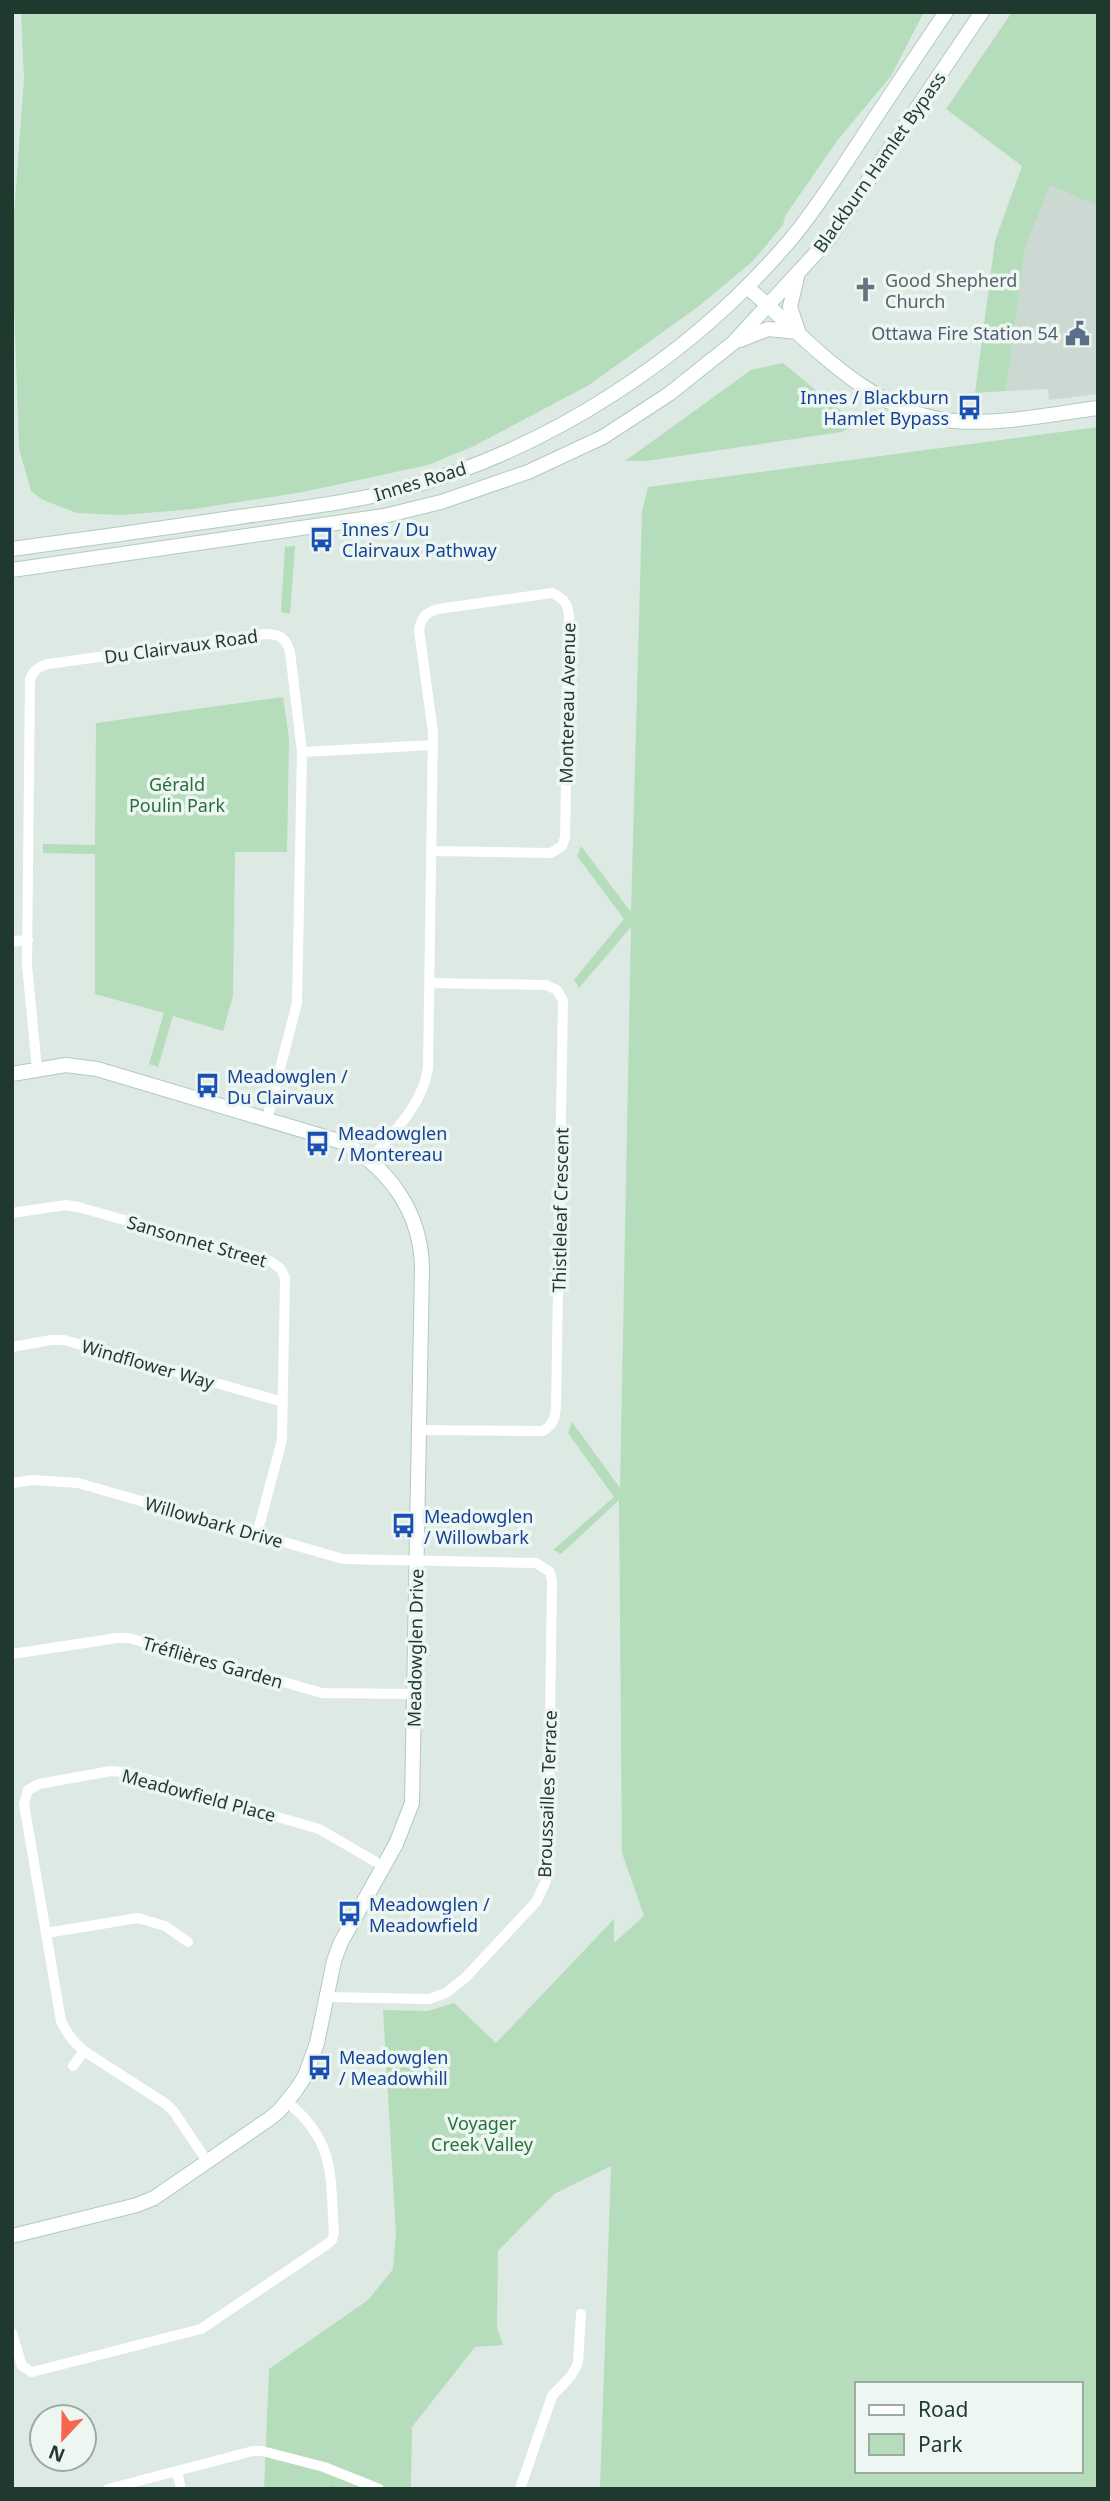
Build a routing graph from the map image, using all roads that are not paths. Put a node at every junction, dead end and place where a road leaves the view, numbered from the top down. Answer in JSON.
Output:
{"nodes":[{"id":1,"x":946,"y":12,"type":"edge"},
{"id":2,"x":982,"y":12,"type":"edge"},
{"id":3,"x":798,"y":273,"type":"junction"},
{"id":4,"x":747,"y":287,"type":"junction"},
{"id":5,"x":769,"y":306,"type":"junction"},
{"id":6,"x":799,"y":332,"type":"junction"},
{"id":7,"x":733,"y":342,"type":"junction"},
{"id":8,"x":1098,"y":408,"type":"edge"},
{"id":9,"x":12,"y":549,"type":"edge"},
{"id":10,"x":12,"y":570,"type":"edge"},
{"id":11,"x":433,"y":745,"type":"junction"},
{"id":12,"x":302,"y":752,"type":"junction"},
{"id":13,"x":432,"y":851,"type":"junction"},
{"id":14,"x":12,"y":940,"type":"edge"},
{"id":15,"x":28,"y":940,"type":"junction"},
{"id":16,"x":430,"y":983,"type":"junction"},
{"id":17,"x":37,"y":1069,"type":"junction"},
{"id":18,"x":12,"y":1074,"type":"edge"},
{"id":19,"x":267,"y":1119,"type":"junction"},
{"id":20,"x":370,"y":1160,"type":"junction"},
{"id":21,"x":12,"y":1213,"type":"edge"},
{"id":22,"x":12,"y":1346,"type":"edge"},
{"id":23,"x":283,"y":1402,"type":"junction"},
{"id":24,"x":419,"y":1430,"type":"junction"},
{"id":25,"x":12,"y":1483,"type":"edge"},
{"id":26,"x":257,"y":1534,"type":"junction"},
{"id":27,"x":417,"y":1562,"type":"junction"},
{"id":28,"x":12,"y":1654,"type":"edge"},
{"id":29,"x":415,"y":1694,"type":"junction"},
{"id":30,"x":383,"y":1866,"type":"junction"},
{"id":31,"x":46,"y":1933,"type":"junction"},
{"id":32,"x":188,"y":1942,"type":"dead end"},
{"id":33,"x":327,"y":1997,"type":"junction"},
{"id":34,"x":84,"y":2051,"type":"junction"},
{"id":35,"x":73,"y":2066,"type":"dead end"},
{"id":36,"x":286,"y":2102,"type":"junction"},
{"id":37,"x":207,"y":2161,"type":"junction"},
{"id":38,"x":12,"y":2236,"type":"edge"},
{"id":39,"x":581,"y":2314,"type":"dead end"},
{"id":40,"x":12,"y":2333,"type":"edge"},
{"id":41,"x":177,"y":2471,"type":"junction"},
{"id":42,"x":108,"y":2489,"type":"edge"},
{"id":43,"x":181,"y":2489,"type":"edge"},
{"id":44,"x":379,"y":2489,"type":"edge"},
{"id":45,"x":520,"y":2489,"type":"edge"}],
"edges":[{"from":1,"to":4,"type":"main road","name":"Blackburn Hamlet Bypass"},
{"from":2,"to":3,"type":"main road","name":"Blackburn Hamlet Bypass"},
{"from":3,"to":5,"type":"main road","name":"Blackburn Hamlet Bypass"},
{"from":3,"to":6,"type":"main road"},
{"from":4,"to":5,"type":"main road"},
{"from":4,"to":9,"type":"main road","name":"Innes Road"},
{"from":5,"to":6,"type":"main road"},
{"from":5,"to":7,"type":"main road","name":"Innes Road"},
{"from":6,"to":7,"type":"main road"},
{"from":6,"to":8,"type":"main road"},
{"from":7,"to":10,"type":"main road","name":"Innes Road"},
{"from":11,"to":12,"type":"street"},
{"from":11,"to":13,"type":"street","name":"Montereau Avenue"},
{"from":11,"to":13,"type":"street","name":"Montereau Avenue"},
{"from":12,"to":15,"type":"street","name":"Du Clairvaux Road"},
{"from":12,"to":19,"type":"street","name":"Du Clairvaux Road"},
{"from":13,"to":16,"type":"street","name":"Montereau Avenue"},
{"from":14,"to":15,"type":"street"},
{"from":15,"to":17,"type":"street","name":"Du Clairvaux Road"},
{"from":16,"to":20,"type":"street","name":"Montereau Avenue"},
{"from":16,"to":24,"type":"street","name":"Thistleleaf Crescent"},
{"from":17,"to":18,"type":"main road","name":"Meadowglen Drive"},
{"from":17,"to":19,"type":"main road","name":"Meadowglen Drive"},
{"from":19,"to":20,"type":"main road","name":"Meadowglen Drive"},
{"from":20,"to":24,"type":"main road","name":"Meadowglen Drive"},
{"from":21,"to":23,"type":"street","name":"Sansonnet Street"},
{"from":22,"to":23,"type":"street","name":"Windflower Way"},
{"from":23,"to":26,"type":"street","name":"Sansonnet Street"},
{"from":24,"to":27,"type":"main road","name":"Meadowglen Drive"},
{"from":25,"to":26,"type":"street","name":"Willowbark Drive"},
{"from":26,"to":27,"type":"street","name":"Willowbark Drive"},
{"from":27,"to":29,"type":"main road","name":"Meadowglen Drive"},
{"from":27,"to":33,"type":"street","name":"Broussailles Terrace"},
{"from":28,"to":29,"type":"street","name":"Tréflières Garden"},
{"from":29,"to":30,"type":"main road","name":"Meadowglen Drive"},
{"from":30,"to":31,"type":"street","name":"Meadowfield Place"},
{"from":30,"to":33,"type":"main road","name":"Meadowglen Drive"},
{"from":31,"to":32,"type":"street"},
{"from":31,"to":34,"type":"street","name":"Meadowfield Place"},
{"from":33,"to":36,"type":"main road","name":"Meadowglen Drive"},
{"from":34,"to":35,"type":"street"},
{"from":34,"to":37,"type":"street","name":"Meadowfield Place"},
{"from":36,"to":37,"type":"main road","name":"Meadowglen Drive"},
{"from":36,"to":40,"type":"street"},
{"from":37,"to":38,"type":"main road","name":"Meadowglen Drive"},
{"from":39,"to":45,"type":"street"},
{"from":41,"to":42,"type":"street"},
{"from":41,"to":43,"type":"street"},
{"from":41,"to":44,"type":"street"}]}
